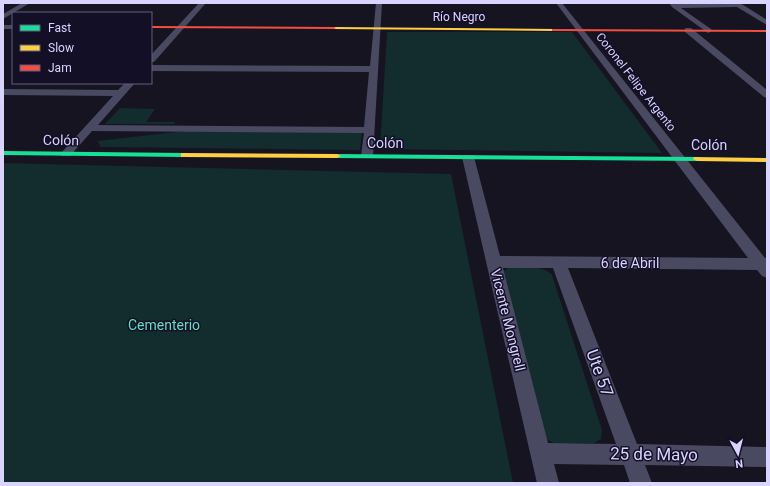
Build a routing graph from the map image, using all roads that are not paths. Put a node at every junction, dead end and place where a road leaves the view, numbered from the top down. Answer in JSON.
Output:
{"nodes":[{"id":1,"x":27,"y":3,"type":"edge"},
{"id":2,"x":203,"y":3,"type":"edge"},
{"id":3,"x":379,"y":3,"type":"edge"},
{"id":4,"x":558,"y":3,"type":"edge"},
{"id":5,"x":672,"y":4,"type":"edge"},
{"id":6,"x":737,"y":4,"type":"edge"},
{"id":7,"x":3,"y":17,"type":"edge"},
{"id":8,"x":767,"y":23,"type":"edge"},
{"id":9,"x":152,"y":27,"type":"edge"},
{"id":10,"x":180,"y":28,"type":"junction"},
{"id":11,"x":377,"y":29,"type":"junction"},
{"id":12,"x":578,"y":30,"type":"junction"},
{"id":13,"x":688,"y":30,"type":"junction"},
{"id":14,"x":708,"y":31,"type":"junction"},
{"id":15,"x":767,"y":31,"type":"edge"},
{"id":16,"x":152,"y":59,"type":"edge"},
{"id":17,"x":152,"y":68,"type":"edge"},
{"id":18,"x":374,"y":70,"type":"junction"},
{"id":19,"x":15,"y":84,"type":"edge"},
{"id":20,"x":129,"y":84,"type":"edge"},
{"id":21,"x":4,"y":92,"type":"edge"},
{"id":22,"x":121,"y":93,"type":"junction"},
{"id":23,"x":767,"y":95,"type":"edge"},
{"id":24,"x":90,"y":128,"type":"junction"},
{"id":25,"x":369,"y":130,"type":"junction"},
{"id":26,"x":3,"y":153,"type":"edge"},
{"id":27,"x":66,"y":154,"type":"junction"},
{"id":28,"x":367,"y":156,"type":"junction"},
{"id":29,"x":468,"y":157,"type":"junction"},
{"id":30,"x":680,"y":159,"type":"junction"},
{"id":31,"x":767,"y":160,"type":"edge"},
{"id":32,"x":494,"y":262,"type":"junction"},
{"id":33,"x":559,"y":263,"type":"junction"},
{"id":34,"x":765,"y":267,"type":"edge"},
{"id":35,"x":540,"y":453,"type":"junction"},
{"id":36,"x":630,"y":454,"type":"junction"},
{"id":37,"x":767,"y":456,"type":"edge"},
{"id":38,"x":548,"y":483,"type":"edge"},
{"id":39,"x":641,"y":483,"type":"edge"}],
"edges":[{"from":1,"to":7,"type":"street"},
{"from":2,"to":10,"type":"street"},
{"from":3,"to":11,"type":"street"},
{"from":4,"to":12,"type":"street","name":"Coronel Felipe Argento"},
{"from":5,"to":6,"type":"street"},
{"from":5,"to":14,"type":"street"},
{"from":6,"to":8,"type":"street"},
{"from":9,"to":10,"type":"street","name":"Río Negro"},
{"from":10,"to":11,"type":"street","name":"Río Negro"},
{"from":10,"to":16,"type":"street"},
{"from":11,"to":12,"type":"street","name":"Río Negro"},
{"from":11,"to":18,"type":"street"},
{"from":12,"to":13,"type":"street","name":"Río Negro"},
{"from":12,"to":30,"type":"street","name":"Coronel Felipe Argento"},
{"from":13,"to":14,"type":"street","name":"Río Negro"},
{"from":13,"to":23,"type":"street"},
{"from":14,"to":15,"type":"street","name":"Río Negro"},
{"from":17,"to":18,"type":"street"},
{"from":18,"to":25,"type":"street"},
{"from":19,"to":21,"type":"street"},
{"from":20,"to":22,"type":"street"},
{"from":21,"to":22,"type":"street"},
{"from":22,"to":24,"type":"street"},
{"from":24,"to":25,"type":"street"},
{"from":24,"to":27,"type":"street"},
{"from":25,"to":28,"type":"street"},
{"from":26,"to":27,"type":"street","name":"Colón"},
{"from":27,"to":28,"type":"street","name":"Colón"},
{"from":28,"to":29,"type":"street","name":"Colón"},
{"from":29,"to":30,"type":"street","name":"Colón"},
{"from":29,"to":32,"type":"street","name":"Vicente Mongrell"},
{"from":30,"to":31,"type":"street","name":"Colón"},
{"from":30,"to":34,"type":"street","name":"Coronel Felipe Argento"},
{"from":32,"to":33,"type":"street","name":"6 de Abril"},
{"from":32,"to":35,"type":"street","name":"Vicente Mongrell"},
{"from":33,"to":34,"type":"street","name":"6 de Abril"},
{"from":33,"to":36,"type":"street","name":"Ute 57"},
{"from":35,"to":36,"type":"street","name":"25 de Mayo"},
{"from":35,"to":38,"type":"street","name":"Vicente Mongrell"},
{"from":36,"to":37,"type":"street","name":"25 de Mayo"},
{"from":36,"to":39,"type":"street","name":"Ute 57"}]}
